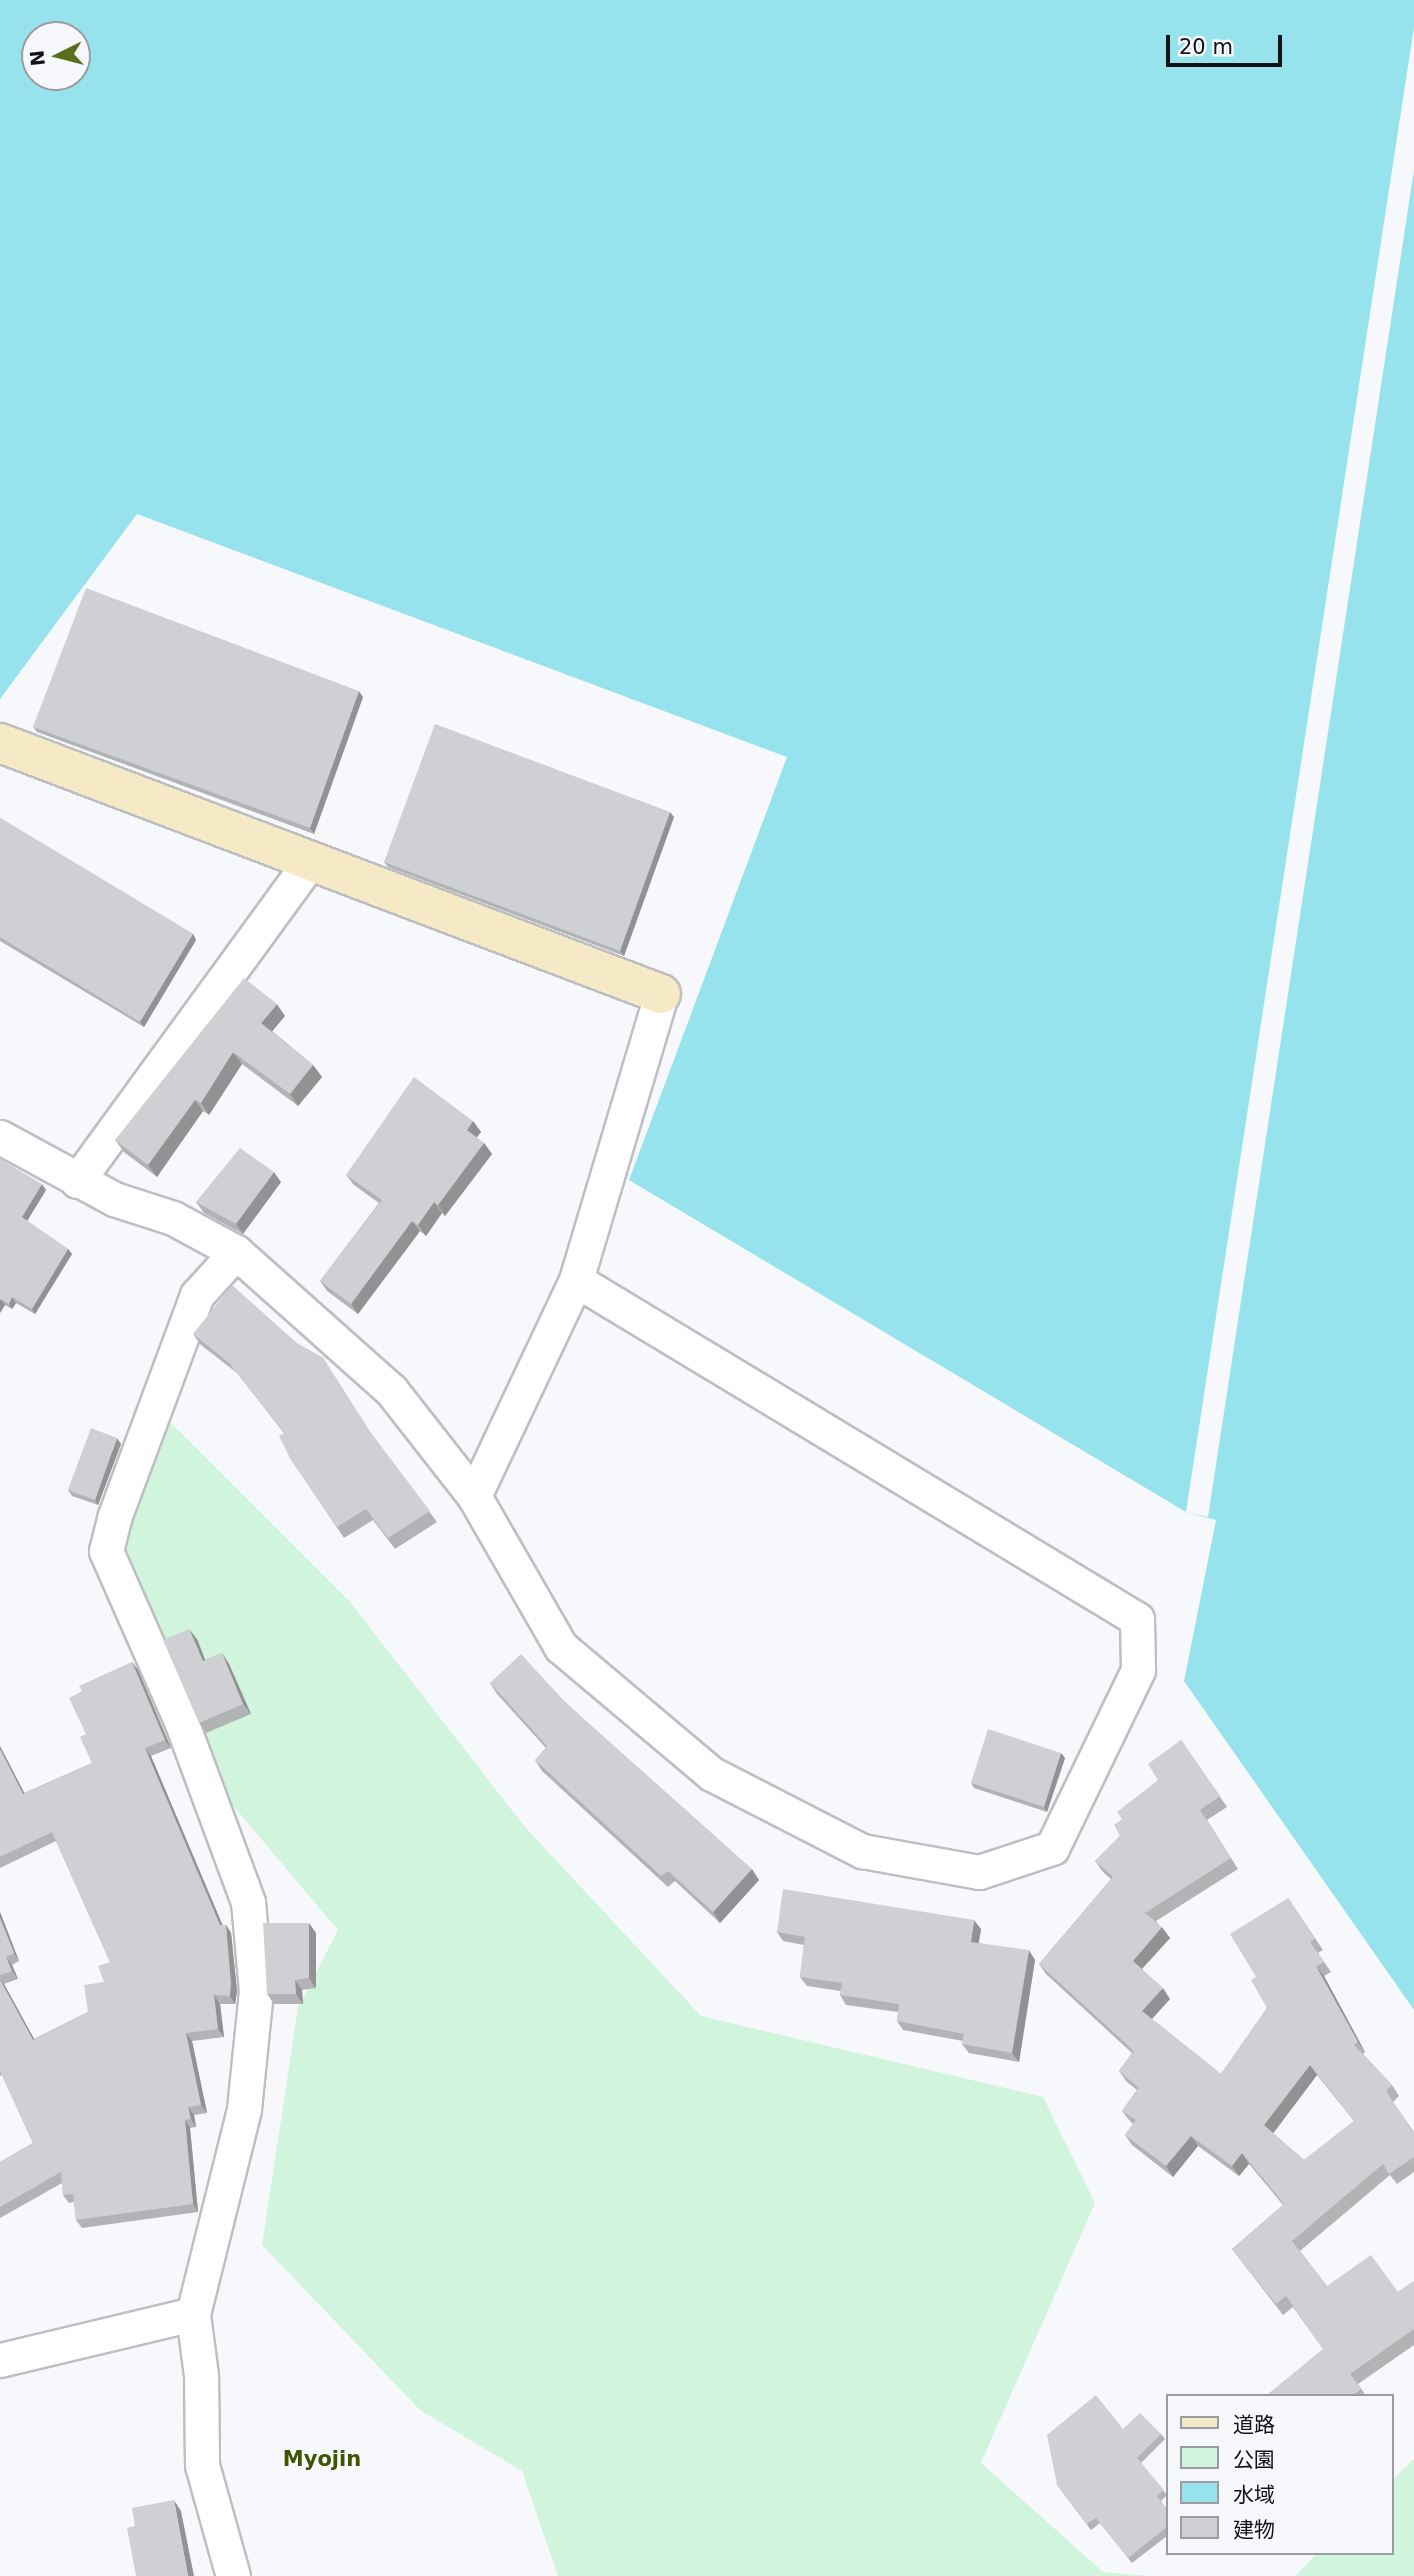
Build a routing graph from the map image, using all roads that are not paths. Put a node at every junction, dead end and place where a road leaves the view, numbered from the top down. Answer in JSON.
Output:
{"nodes":[{"id":1,"x":0,"y":743,"type":"edge"},
{"id":2,"x":308,"y":864,"type":"junction"},
{"id":3,"x":661,"y":994,"type":"joint"},
{"id":4,"x":0,"y":1137,"type":"edge"},
{"id":5,"x":77,"y":1181,"type":"junction"},
{"id":6,"x":236,"y":1252,"type":"junction"},
{"id":7,"x":576,"y":1280,"type":"junction"},
{"id":8,"x":474,"y":1496,"type":"junction"},
{"id":9,"x":193,"y":2314,"type":"junction"},
{"id":10,"x":0,"y":2360,"type":"edge"},
{"id":11,"x":233,"y":2576,"type":"edge"}],
"edges":[{"from":1,"to":2,"type":"street"},
{"from":2,"to":3,"type":"street"},
{"from":2,"to":5,"type":"street"},
{"from":3,"to":7,"type":"street"},
{"from":4,"to":5,"type":"street"},
{"from":5,"to":6,"type":"street"},
{"from":6,"to":8,"type":"street"},
{"from":6,"to":9,"type":"street"},
{"from":7,"to":8,"type":"street"},
{"from":7,"to":8,"type":"street"},
{"from":9,"to":10,"type":"street"},
{"from":9,"to":11,"type":"street"}]}
